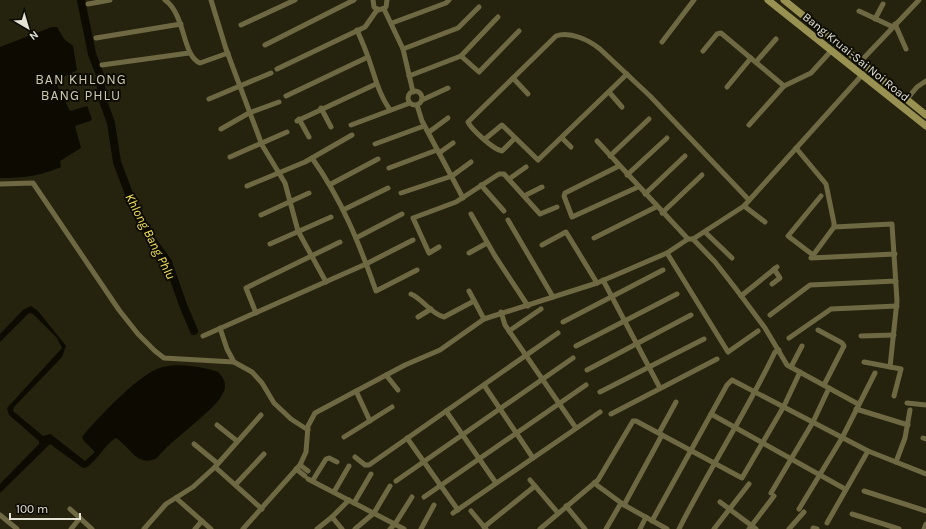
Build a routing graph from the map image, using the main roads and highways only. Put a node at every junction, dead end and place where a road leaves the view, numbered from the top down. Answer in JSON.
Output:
{"nodes":[{"id":1,"x":768,"y":0,"type":"edge"},
{"id":2,"x":784,"y":0,"type":"edge"},
{"id":3,"x":918,"y":108,"type":"junction"},
{"id":4,"x":926,"y":115,"type":"edge"},
{"id":5,"x":912,"y":116,"type":"junction"},
{"id":6,"x":926,"y":126,"type":"edge"}],
"edges":[{"from":1,"to":5,"type":"main road","name":"Bang Kruai-Sai Noi Road"},
{"from":2,"to":3,"type":"main road","name":"Bang Kruai-Sai Noi Road"},
{"from":3,"to":4,"type":"main road","name":"Bang Kruai-Sai Noi Road"},
{"from":3,"to":5,"type":"main road","name":"Bang Kruai-Sai Noi Road"},
{"from":5,"to":6,"type":"main road","name":"Bang Kruai-Sai Noi Road"}]}
